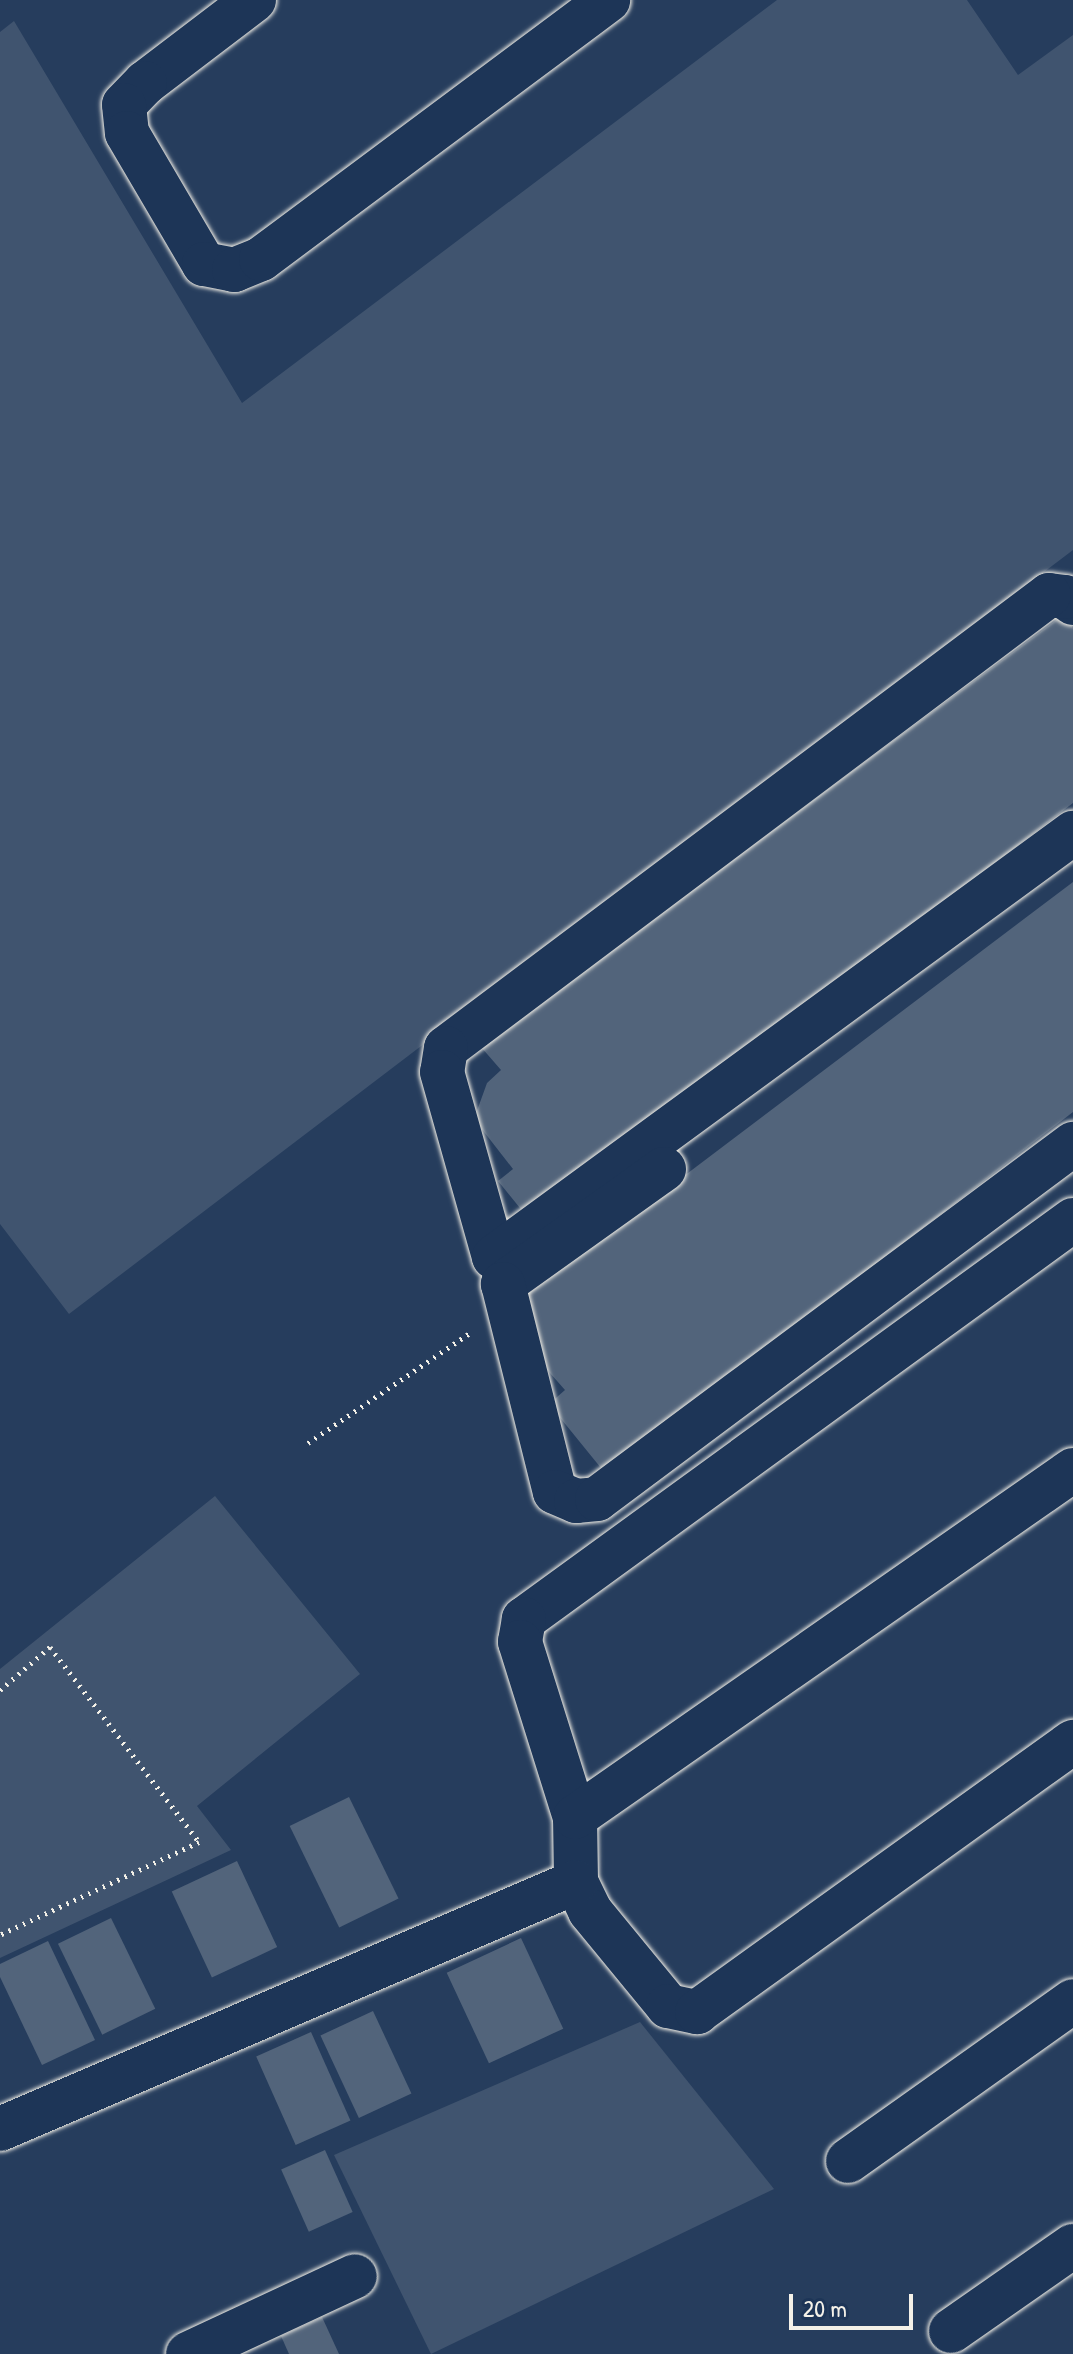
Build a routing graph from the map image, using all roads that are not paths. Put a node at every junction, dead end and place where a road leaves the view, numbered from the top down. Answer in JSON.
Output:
{"nodes":[{"id":1,"x":254,"y":0,"type":"edge"},
{"id":2,"x":608,"y":0,"type":"edge"},
{"id":3,"x":1073,"y":603,"type":"edge"},
{"id":4,"x":1073,"y":833,"type":"edge"},
{"id":5,"x":1073,"y":864,"type":"edge"},
{"id":6,"x":1073,"y":1144,"type":"edge"},
{"id":7,"x":1073,"y":1220,"type":"edge"},
{"id":8,"x":1073,"y":1470,"type":"edge"},
{"id":9,"x":1073,"y":1742,"type":"edge"},
{"id":10,"x":575,"y":1817,"type":"junction"},
{"id":11,"x":576,"y":1882,"type":"junction"},
{"id":12,"x":1073,"y":2001,"type":"edge"},
{"id":13,"x":0,"y":2129,"type":"edge"},
{"id":14,"x":848,"y":2161,"type":"dead end"},
{"id":15,"x":1073,"y":2246,"type":"edge"},
{"id":16,"x":355,"y":2276,"type":"dead end"},
{"id":17,"x":951,"y":2331,"type":"dead end"},
{"id":18,"x":188,"y":2354,"type":"edge"}],
"edges":[{"from":1,"to":2,"type":"street"},
{"from":3,"to":4,"type":"street"},
{"from":5,"to":6,"type":"street"},
{"from":7,"to":10,"type":"street"},
{"from":8,"to":10,"type":"street"},
{"from":9,"to":11,"type":"street"},
{"from":10,"to":11,"type":"street"},
{"from":11,"to":13,"type":"street"},
{"from":12,"to":14,"type":"street"},
{"from":15,"to":17,"type":"street"},
{"from":16,"to":18,"type":"street"}]}
